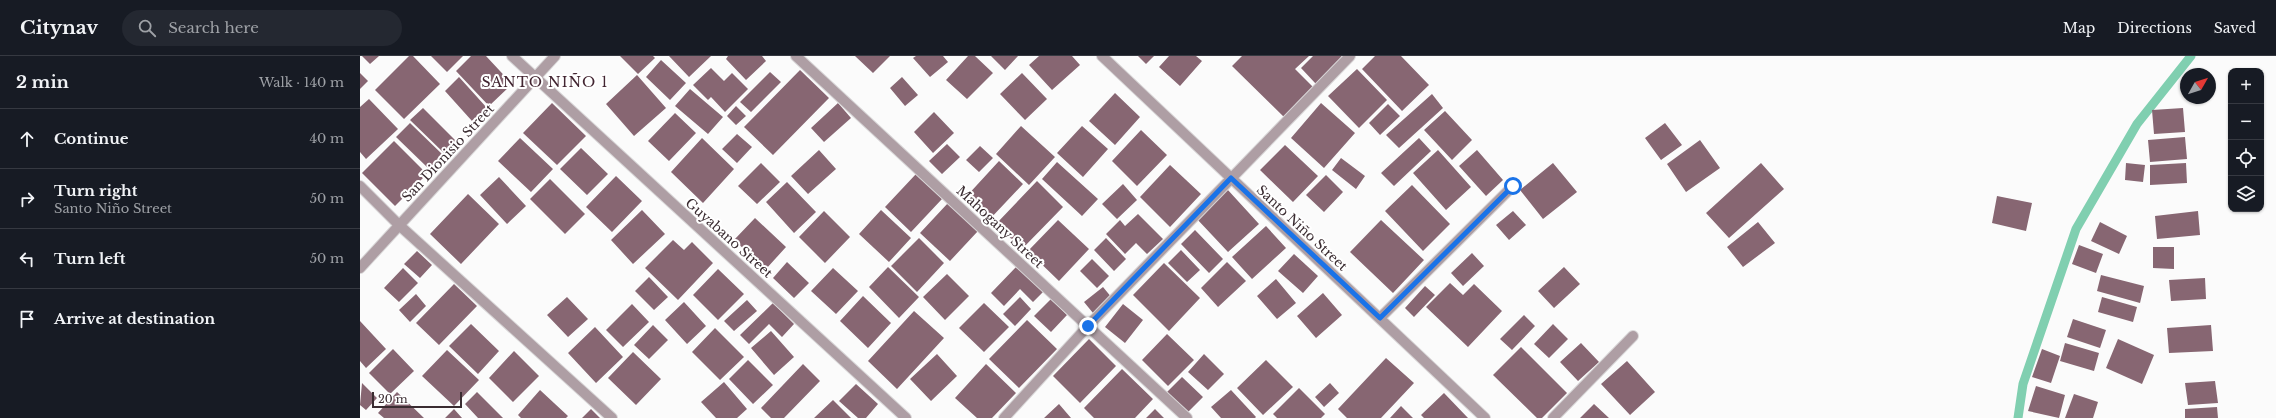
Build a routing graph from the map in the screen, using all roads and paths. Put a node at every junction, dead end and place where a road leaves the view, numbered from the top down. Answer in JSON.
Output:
{"nodes":[{"id":1,"x":512,"y":56,"type":"edge"},
{"id":2,"x":555,"y":56,"type":"edge"},
{"id":3,"x":796,"y":56,"type":"edge"},
{"id":4,"x":1102,"y":56,"type":"edge"},
{"id":5,"x":1350,"y":56,"type":"edge"},
{"id":6,"x":535,"y":78,"type":"junction"},
{"id":7,"x":1231,"y":178,"type":"junction"},
{"id":8,"x":360,"y":186,"type":"edge"},
{"id":9,"x":1513,"y":186,"type":"dead end"},
{"id":10,"x":399,"y":225,"type":"junction"},
{"id":11,"x":360,"y":268,"type":"edge"},
{"id":12,"x":1380,"y":318,"type":"junction"},
{"id":13,"x":1088,"y":326,"type":"junction"},
{"id":14,"x":1633,"y":336,"type":"dead end"},
{"id":15,"x":612,"y":418,"type":"edge"},
{"id":16,"x":906,"y":418,"type":"edge"},
{"id":17,"x":1004,"y":418,"type":"edge"},
{"id":18,"x":1187,"y":418,"type":"edge"},
{"id":19,"x":1485,"y":418,"type":"edge"},
{"id":20,"x":1553,"y":418,"type":"edge"}],
"edges":[{"from":1,"to":6,"type":"street","name":"Guyabano Street"},
{"from":2,"to":6,"type":"street","name":"San Dionisio Street"},
{"from":3,"to":13,"type":"street","name":"Mahogany Street"},
{"from":4,"to":7,"type":"street","name":"Santo Niño Street"},
{"from":5,"to":7,"type":"street"},
{"from":6,"to":10,"type":"street","name":"San Dionisio Street"},
{"from":6,"to":16,"type":"street","name":"Guyabano Street"},
{"from":7,"to":12,"type":"street","name":"Santo Niño Street"},
{"from":7,"to":13,"type":"street"},
{"from":8,"to":10,"type":"street"},
{"from":9,"to":12,"type":"street"},
{"from":10,"to":11,"type":"street","name":"San Dionisio Street"},
{"from":10,"to":15,"type":"street"},
{"from":12,"to":19,"type":"street","name":"Santo Niño Street"},
{"from":13,"to":17,"type":"street"},
{"from":13,"to":18,"type":"street","name":"Mahogany Street"},
{"from":14,"to":20,"type":"street"}]}
